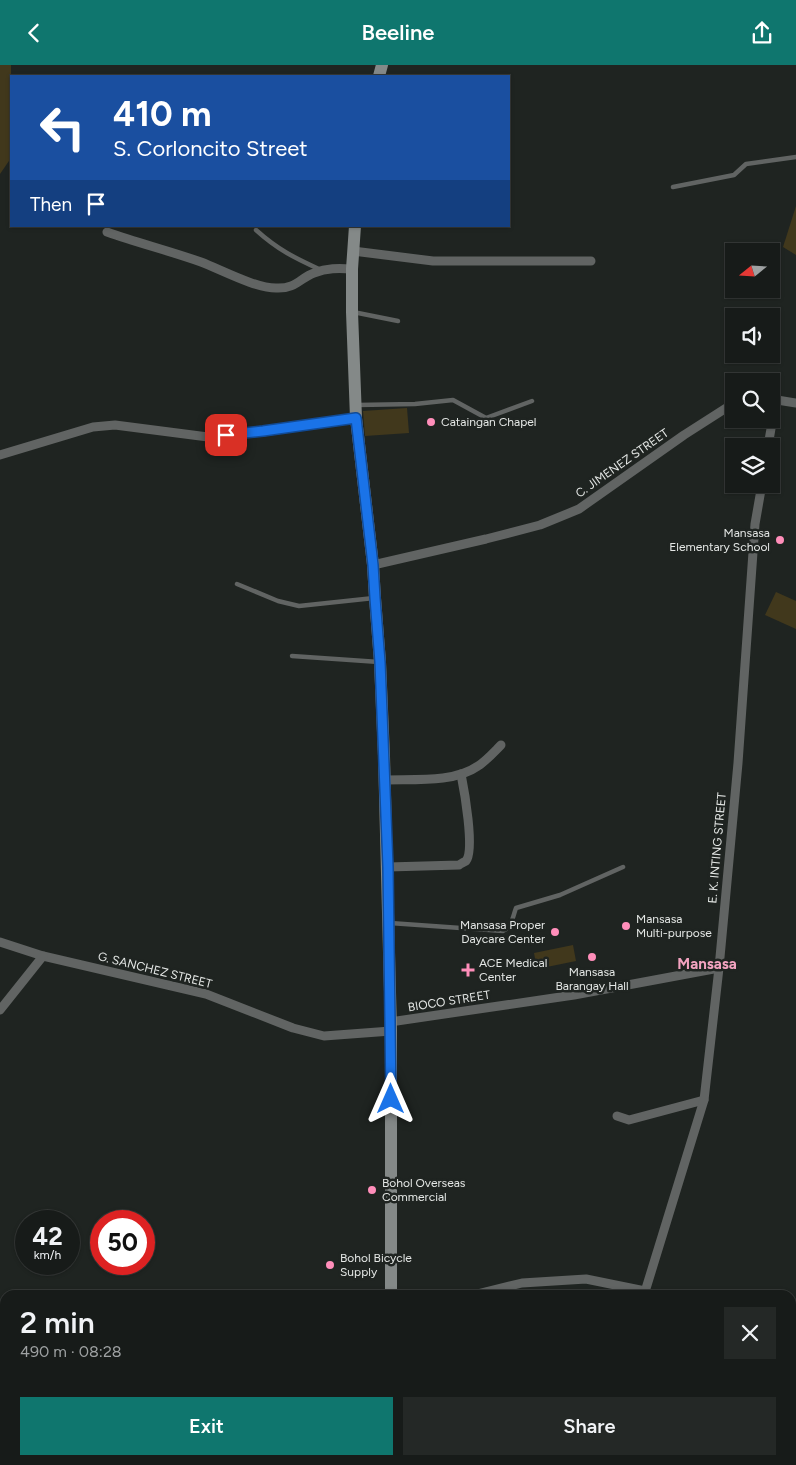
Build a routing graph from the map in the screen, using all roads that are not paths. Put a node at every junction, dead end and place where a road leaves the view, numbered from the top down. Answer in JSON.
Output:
{"nodes":[{"id":1,"x":796,"y":157,"type":"edge"},
{"id":2,"x":673,"y":187,"type":"dead end"},
{"id":3,"x":355,"y":227,"type":"edge"},
{"id":4,"x":256,"y":230,"type":"dead end"},
{"id":5,"x":107,"y":232,"type":"dead end"},
{"id":6,"x":354,"y":251,"type":"junction"},
{"id":7,"x":591,"y":261,"type":"dead end"},
{"id":8,"x":352,"y":269,"type":"junction"},
{"id":9,"x":322,"y":270,"type":"junction"},
{"id":10,"x":352,"y":312,"type":"junction"},
{"id":11,"x":398,"y":321,"type":"dead end"},
{"id":12,"x":532,"y":401,"type":"dead end"},
{"id":13,"x":780,"y":401,"type":"edge"},
{"id":14,"x":796,"y":403,"type":"edge"},
{"id":15,"x":725,"y":409,"type":"edge"},
{"id":16,"x":356,"y":412,"type":"junction"},
{"id":17,"x":0,"y":455,"type":"edge"},
{"id":18,"x":760,"y":493,"type":"edge"},
{"id":19,"x":373,"y":565,"type":"junction"},
{"id":20,"x":237,"y":584,"type":"dead end"},
{"id":21,"x":375,"y":598,"type":"junction"},
{"id":22,"x":292,"y":656,"type":"dead end"},
{"id":23,"x":380,"y":662,"type":"junction"},
{"id":24,"x":501,"y":745,"type":"dead end"},
{"id":25,"x":461,"y":775,"type":"junction"},
{"id":26,"x":385,"y":780,"type":"junction"},
{"id":27,"x":388,"y":867,"type":"junction"},
{"id":28,"x":624,"y":867,"type":"dead end"},
{"id":29,"x":389,"y":923,"type":"junction"},
{"id":30,"x":0,"y":942,"type":"edge"},
{"id":31,"x":43,"y":956,"type":"junction"},
{"id":32,"x":719,"y":968,"type":"junction"},
{"id":33,"x":0,"y":1010,"type":"edge"},
{"id":34,"x":390,"y":1027,"type":"junction"},
{"id":35,"x":704,"y":1100,"type":"junction"},
{"id":36,"x":617,"y":1116,"type":"dead end"},
{"id":37,"x":391,"y":1290,"type":"edge"},
{"id":38,"x":493,"y":1290,"type":"edge"},
{"id":39,"x":632,"y":1290,"type":"edge"},
{"id":40,"x":646,"y":1290,"type":"edge"}],
"edges":[{"from":1,"to":2,"type":"lane"},
{"from":3,"to":6,"type":"main road"},
{"from":4,"to":9,"type":"lane"},
{"from":5,"to":9,"type":"street"},
{"from":6,"to":7,"type":"street"},
{"from":6,"to":8,"type":"main road"},
{"from":8,"to":9,"type":"street"},
{"from":8,"to":10,"type":"main road"},
{"from":10,"to":11,"type":"lane"},
{"from":10,"to":16,"type":"main road"},
{"from":12,"to":16,"type":"lane"},
{"from":13,"to":14,"type":"street"},
{"from":15,"to":19,"type":"street","name":"C. JIMENEZ STREET"},
{"from":16,"to":17,"type":"street"},
{"from":16,"to":19,"type":"main road"},
{"from":18,"to":32,"type":"street","name":"E. K. INTING STREET"},
{"from":19,"to":21,"type":"main road"},
{"from":20,"to":21,"type":"lane"},
{"from":21,"to":23,"type":"main road"},
{"from":22,"to":23,"type":"lane"},
{"from":23,"to":26,"type":"main road"},
{"from":24,"to":25,"type":"street"},
{"from":25,"to":26,"type":"street"},
{"from":25,"to":27,"type":"street"},
{"from":26,"to":27,"type":"main road"},
{"from":27,"to":29,"type":"main road"},
{"from":28,"to":29,"type":"lane"},
{"from":29,"to":34,"type":"main road"},
{"from":30,"to":31,"type":"street","name":"G. SANCHEZ STREET"},
{"from":31,"to":33,"type":"street"},
{"from":31,"to":34,"type":"street","name":"G. SANCHEZ STREET"},
{"from":32,"to":34,"type":"street","name":"BIOCO STREET"},
{"from":32,"to":35,"type":"street","name":"E. K. INTING STREET"},
{"from":34,"to":37,"type":"main road"},
{"from":35,"to":36,"type":"street"},
{"from":35,"to":40,"type":"street","name":"E. K. INTING STREET"},
{"from":38,"to":39,"type":"street"}]}
